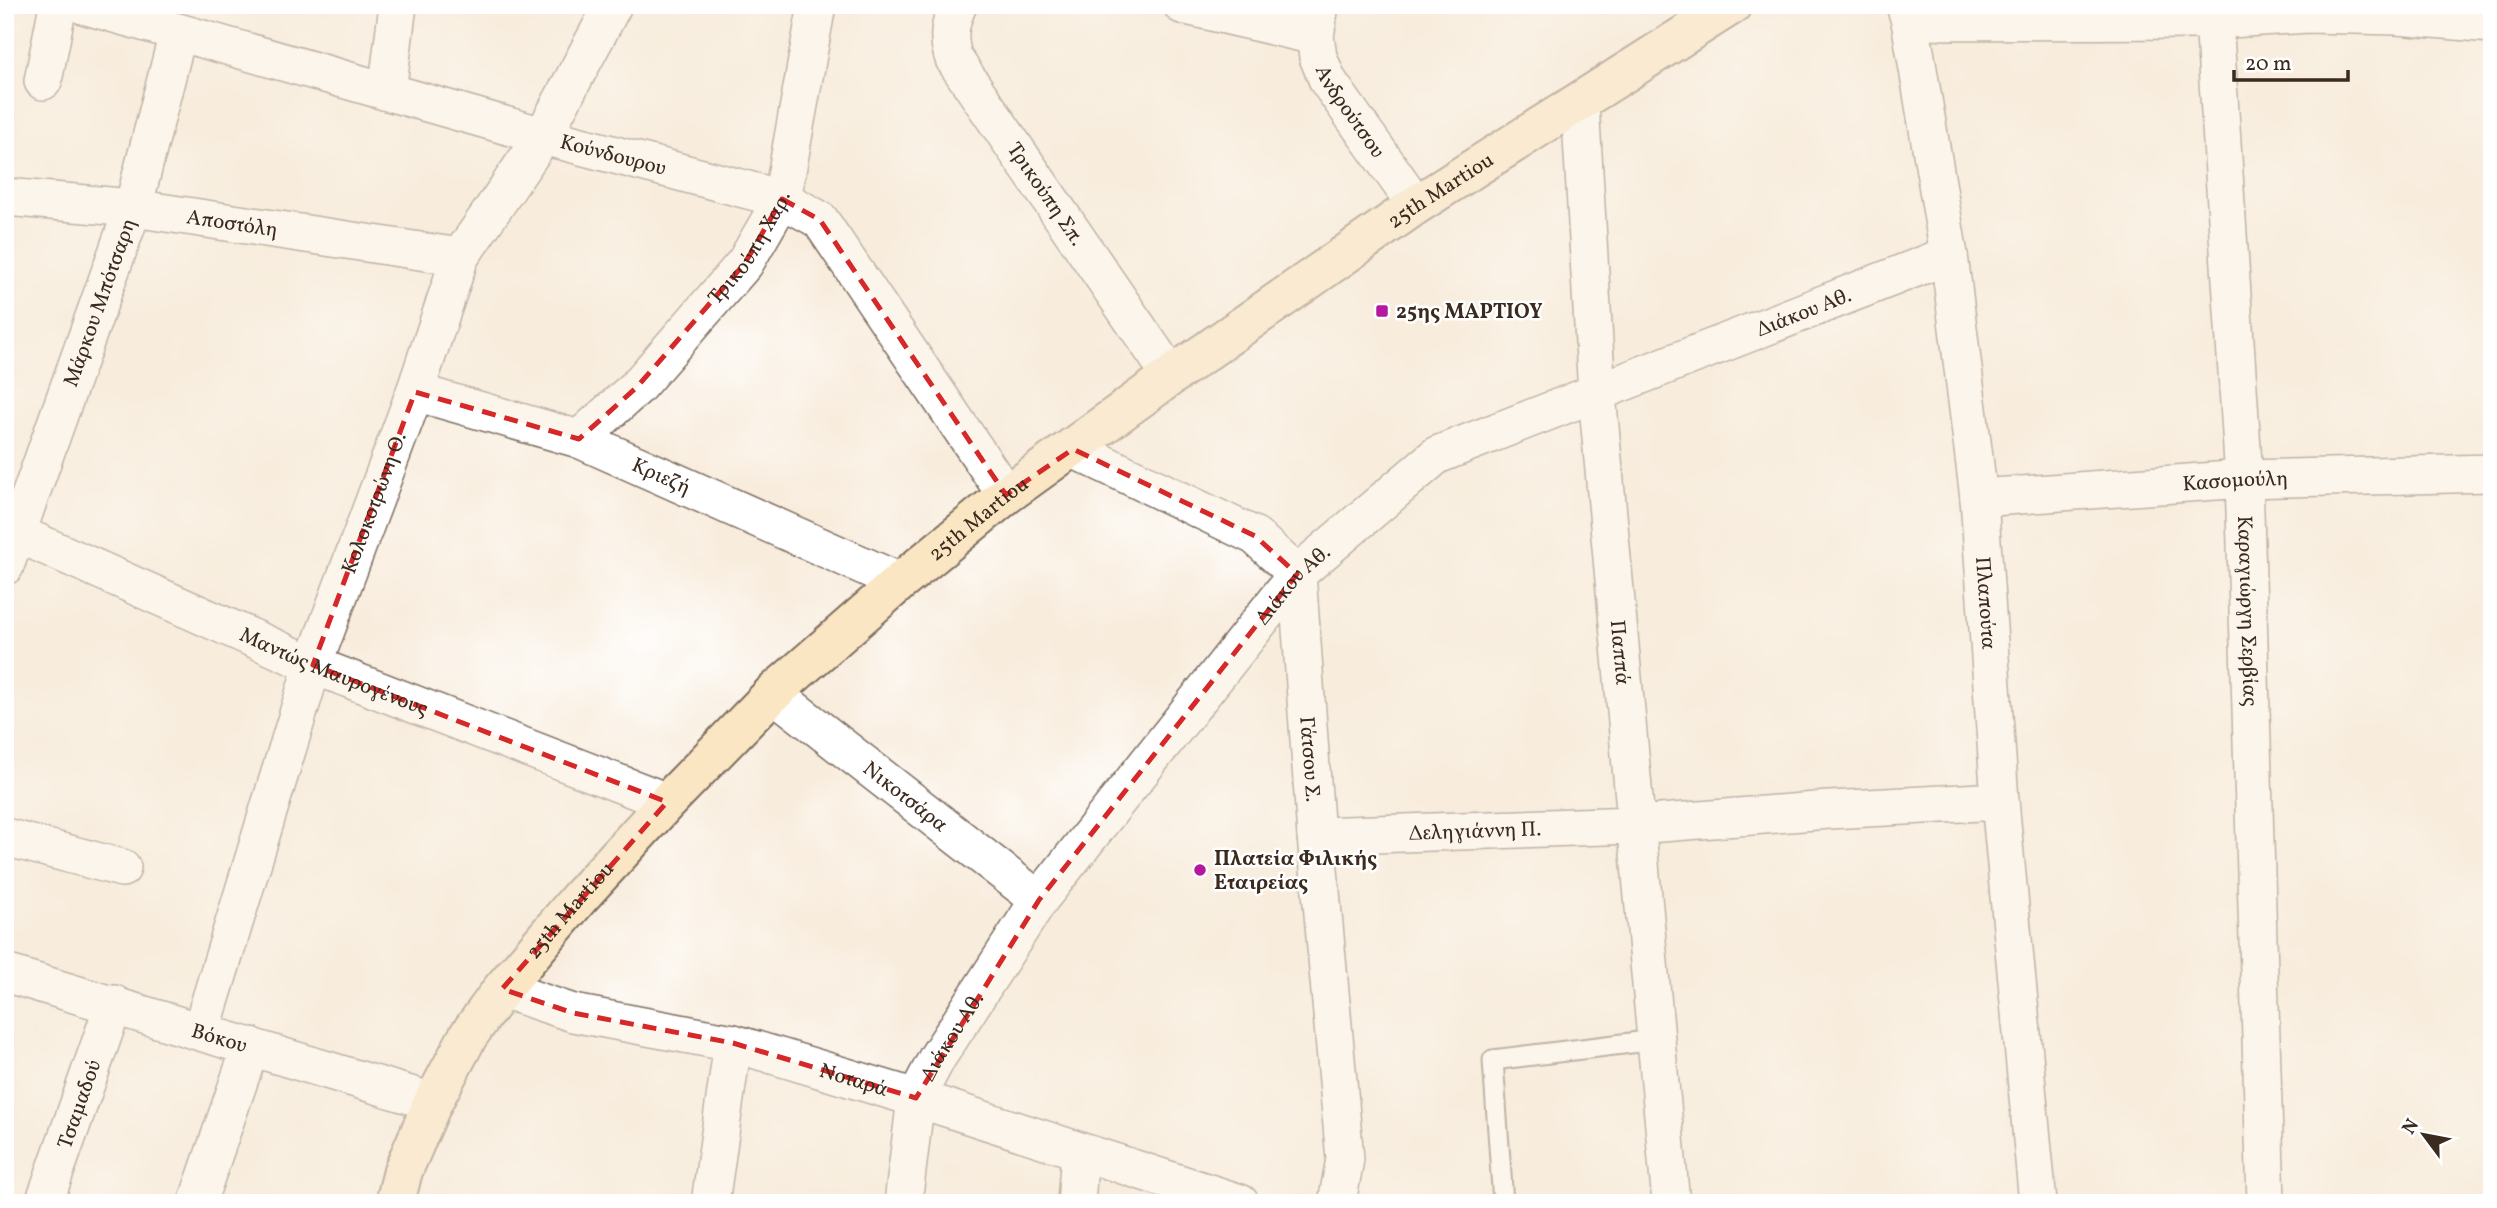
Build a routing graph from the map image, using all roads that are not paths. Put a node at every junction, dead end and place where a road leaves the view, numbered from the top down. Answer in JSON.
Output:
{"nodes":[{"id":1,"x":58,"y":5,"type":"edge"},
{"id":2,"x":83,"y":5,"type":"edge"},
{"id":3,"x":398,"y":5,"type":"edge"},
{"id":4,"x":613,"y":5,"type":"edge"},
{"id":5,"x":817,"y":5,"type":"edge"},
{"id":6,"x":958,"y":5,"type":"edge"},
{"id":7,"x":1182,"y":5,"type":"edge"},
{"id":8,"x":1732,"y":5,"type":"edge"},
{"id":9,"x":1908,"y":13,"type":"edge"},
{"id":10,"x":2214,"y":20,"type":"junction"},
{"id":11,"x":1318,"y":21,"type":"edge"},
{"id":12,"x":2492,"y":24,"type":"edge"},
{"id":13,"x":178,"y":33,"type":"junction"},
{"id":14,"x":44,"y":81,"type":"dead end"},
{"id":15,"x":387,"y":92,"type":"junction"},
{"id":16,"x":1580,"y":103,"type":"junction"},
{"id":17,"x":543,"y":136,"type":"junction"},
{"id":18,"x":5,"y":197,"type":"edge"},
{"id":19,"x":782,"y":199,"type":"junction"},
{"id":20,"x":1416,"y":205,"type":"junction"},
{"id":21,"x":133,"y":208,"type":"junction"},
{"id":22,"x":1949,"y":255,"type":"junction"},
{"id":23,"x":460,"y":257,"type":"junction"},
{"id":24,"x":1171,"y":376,"type":"junction"},
{"id":25,"x":415,"y":392,"type":"junction"},
{"id":26,"x":1597,"y":394,"type":"junction"},
{"id":27,"x":579,"y":439,"type":"junction"},
{"id":28,"x":1073,"y":449,"type":"junction"},
{"id":29,"x":2492,"y":473,"type":"edge"},
{"id":30,"x":2244,"y":479,"type":"junction"},
{"id":31,"x":1006,"y":495,"type":"junction"},
{"id":32,"x":1979,"y":498,"type":"junction"},
{"id":33,"x":11,"y":530,"type":"edge"},
{"id":34,"x":5,"y":566,"type":"edge"},
{"id":35,"x":1297,"y":574,"type":"junction"},
{"id":36,"x":900,"y":582,"type":"junction"},
{"id":37,"x":313,"y":665,"type":"junction"},
{"id":38,"x":773,"y":693,"type":"junction"},
{"id":39,"x":2000,"y":801,"type":"junction"},
{"id":40,"x":667,"y":802,"type":"junction"},
{"id":41,"x":1635,"y":825,"type":"junction"},
{"id":42,"x":1316,"y":836,"type":"junction"},
{"id":43,"x":5,"y":837,"type":"edge"},
{"id":44,"x":122,"y":868,"type":"dead end"},
{"id":45,"x":1039,"y":900,"type":"junction"},
{"id":46,"x":5,"y":973,"type":"edge"},
{"id":47,"x":502,"y":989,"type":"junction"},
{"id":48,"x":114,"y":1004,"type":"junction"},
{"id":49,"x":201,"y":1031,"type":"junction"},
{"id":50,"x":1655,"y":1040,"type":"junction"},
{"id":51,"x":733,"y":1043,"type":"junction"},
{"id":52,"x":251,"y":1046,"type":"junction"},
{"id":53,"x":916,"y":1098,"type":"junction"},
{"id":54,"x":433,"y":1102,"type":"junction"},
{"id":55,"x":1080,"y":1152,"type":"junction"},
{"id":56,"x":44,"y":1203,"type":"edge"},
{"id":57,"x":197,"y":1203,"type":"edge"},
{"id":58,"x":395,"y":1203,"type":"edge"},
{"id":59,"x":710,"y":1203,"type":"edge"},
{"id":60,"x":903,"y":1203,"type":"edge"},
{"id":61,"x":1076,"y":1203,"type":"edge"},
{"id":62,"x":1240,"y":1203,"type":"edge"},
{"id":63,"x":1338,"y":1203,"type":"edge"},
{"id":64,"x":1503,"y":1203,"type":"edge"},
{"id":65,"x":1671,"y":1203,"type":"edge"},
{"id":66,"x":2038,"y":1203,"type":"edge"},
{"id":67,"x":2266,"y":1203,"type":"edge"}],
"edges":[{"from":1,"to":14,"type":"street"},
{"from":2,"to":13,"type":"street","name":"Κούνδουρου"},
{"from":3,"to":15,"type":"street"},
{"from":4,"to":17,"type":"street","name":"Κολοκοτρώνη Θ."},
{"from":5,"to":19,"type":"street","name":"Τρικούπη Χαρ."},
{"from":6,"to":24,"type":"street","name":"Τρικούπη Σπ."},
{"from":7,"to":11,"type":"street"},
{"from":8,"to":16,"type":"main road","name":"25th Martiou"},
{"from":9,"to":10,"type":"street"},
{"from":9,"to":22,"type":"street","name":"Πλαπούτα"},
{"from":10,"to":12,"type":"street"},
{"from":10,"to":30,"type":"street","name":"Καραγιώργη Σερβίας"},
{"from":11,"to":20,"type":"street","name":"Ανδρούτσου"},
{"from":13,"to":15,"type":"street","name":"Κούνδουρου"},
{"from":13,"to":21,"type":"street","name":"Μάρκου Μπότσαρη"},
{"from":15,"to":17,"type":"street","name":"Κούνδουρου"},
{"from":16,"to":20,"type":"main road","name":"25th Martiou"},
{"from":16,"to":26,"type":"street","name":"Παππά"},
{"from":17,"to":19,"type":"street","name":"Κούνδουρου"},
{"from":17,"to":23,"type":"street","name":"Κολοκοτρώνη Θ."},
{"from":18,"to":21,"type":"street","name":"Αποστόλη"},
{"from":19,"to":27,"type":"street","name":"Τρικούπη Χαρ."},
{"from":19,"to":31,"type":"street","name":"Κούνδουρου"},
{"from":20,"to":24,"type":"main road","name":"25th Martiou"},
{"from":21,"to":23,"type":"street","name":"Αποστόλη"},
{"from":21,"to":33,"type":"street","name":"Μάρκου Μπότσαρη"},
{"from":22,"to":26,"type":"street","name":"Διάκου Αθ."},
{"from":22,"to":32,"type":"street","name":"Πλαπούτα"},
{"from":23,"to":25,"type":"street","name":"Κολοκοτρώνη Θ."},
{"from":24,"to":28,"type":"main road","name":"25th Martiou"},
{"from":25,"to":27,"type":"street","name":"Κριεζή"},
{"from":25,"to":37,"type":"street","name":"Κολοκοτρώνη Θ."},
{"from":26,"to":35,"type":"street","name":"Διάκου Αθ."},
{"from":26,"to":41,"type":"street","name":"Παππά"},
{"from":27,"to":36,"type":"street","name":"Κριεζή"},
{"from":28,"to":31,"type":"main road","name":"25th Martiou"},
{"from":28,"to":35,"type":"street"},
{"from":29,"to":30,"type":"street","name":"Κασομούλη"},
{"from":30,"to":32,"type":"street","name":"Κασομούλη"},
{"from":30,"to":67,"type":"street","name":"Καραγιώργη Σερβίας"},
{"from":31,"to":36,"type":"main road","name":"25th Martiou"},
{"from":32,"to":39,"type":"street","name":"Πλαπούτα"},
{"from":33,"to":34,"type":"street","name":"Μάρκου Μπότσαρη"},
{"from":33,"to":37,"type":"street","name":"Μαντώς Μαυρογένους"},
{"from":35,"to":42,"type":"street","name":"Γάτσου Σ."},
{"from":35,"to":45,"type":"street","name":"Διάκου Αθ."},
{"from":36,"to":38,"type":"main road","name":"25th Martiou"},
{"from":37,"to":40,"type":"street","name":"Μαντώς Μαυρογένους"},
{"from":37,"to":49,"type":"street","name":"Κολοκοτρώνη Θ."},
{"from":38,"to":40,"type":"main road","name":"25th Martiou"},
{"from":38,"to":45,"type":"street","name":"Νικοτσάρα"},
{"from":39,"to":41,"type":"street","name":"Δεληγιάννη Π."},
{"from":39,"to":66,"type":"street","name":"Πλαπούτα"},
{"from":40,"to":47,"type":"main road","name":"25th Martiou"},
{"from":41,"to":42,"type":"street","name":"Δεληγιάννη Π."},
{"from":41,"to":50,"type":"street","name":"Παππά"},
{"from":42,"to":63,"type":"street","name":"Γάτσου Σ."},
{"from":43,"to":44,"type":"street"},
{"from":45,"to":53,"type":"street","name":"Διάκου Αθ."},
{"from":46,"to":48,"type":"street","name":"Βόκου"},
{"from":47,"to":51,"type":"street","name":"Νοταρά"},
{"from":47,"to":54,"type":"main road","name":"25th Martiou"},
{"from":48,"to":49,"type":"street","name":"Βόκου"},
{"from":48,"to":56,"type":"street","name":"Τσαμαδού"},
{"from":49,"to":52,"type":"street","name":"Βόκου"},
{"from":50,"to":64,"type":"lane"},
{"from":50,"to":65,"type":"street","name":"Παππά"},
{"from":51,"to":53,"type":"street","name":"Νοταρά"},
{"from":51,"to":59,"type":"street"},
{"from":52,"to":54,"type":"street","name":"Βόκου"},
{"from":52,"to":57,"type":"street"},
{"from":53,"to":55,"type":"street","name":"Νοταρά"},
{"from":53,"to":60,"type":"street","name":"Διάκου Αθ."},
{"from":54,"to":58,"type":"main road","name":"25th Martiou"},
{"from":55,"to":61,"type":"street"},
{"from":55,"to":62,"type":"street","name":"Νοταρά"}]}
